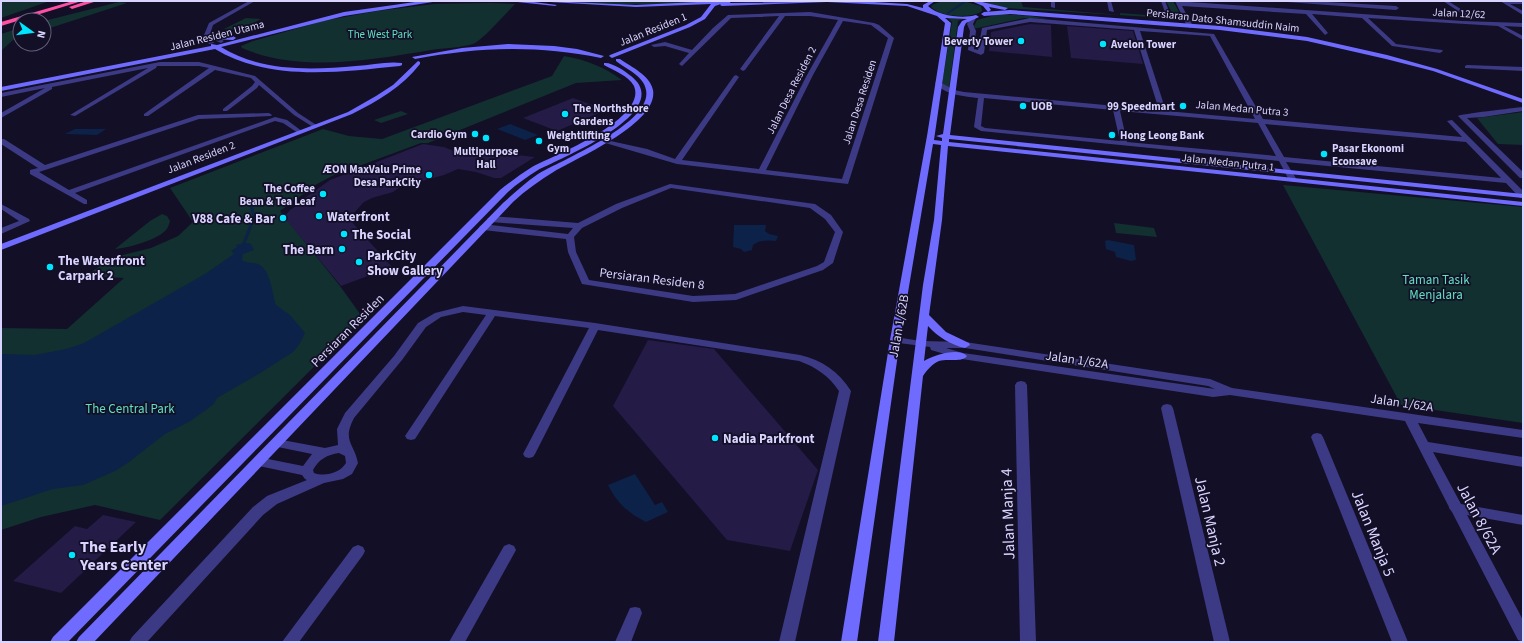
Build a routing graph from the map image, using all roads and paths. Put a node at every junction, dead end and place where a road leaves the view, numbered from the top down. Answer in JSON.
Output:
{"nodes":[{"id":1,"x":78,"y":1,"type":"edge"},
{"id":2,"x":94,"y":1,"type":"edge"},
{"id":3,"x":253,"y":1,"type":"edge"},
{"id":4,"x":408,"y":1,"type":"edge"},
{"id":5,"x":432,"y":1,"type":"edge"},
{"id":6,"x":437,"y":1,"type":"edge"},
{"id":7,"x":509,"y":1,"type":"edge"},
{"id":8,"x":550,"y":1,"type":"edge"},
{"id":9,"x":746,"y":1,"type":"edge"},
{"id":10,"x":889,"y":1,"type":"edge"},
{"id":11,"x":929,"y":1,"type":"edge"},
{"id":12,"x":933,"y":1,"type":"edge"},
{"id":13,"x":1053,"y":1,"type":"edge"},
{"id":14,"x":1109,"y":1,"type":"edge"},
{"id":15,"x":1163,"y":1,"type":"edge"},
{"id":16,"x":1245,"y":1,"type":"edge"},
{"id":17,"x":1287,"y":1,"type":"edge"},
{"id":18,"x":1386,"y":1,"type":"edge"},
{"id":19,"x":1445,"y":1,"type":"edge"},
{"id":20,"x":1502,"y":1,"type":"edge"},
{"id":21,"x":1333,"y":2,"type":"edge"},
{"id":22,"x":1523,"y":2,"type":"edge"},
{"id":23,"x":978,"y":3,"type":"edge"},
{"id":24,"x":1178,"y":3,"type":"edge"},
{"id":25,"x":1191,"y":3,"type":"edge"},
{"id":26,"x":699,"y":6,"type":"junction"},
{"id":27,"x":719,"y":6,"type":"junction"},
{"id":28,"x":1053,"y":7,"type":"dead end"},
{"id":29,"x":1396,"y":8,"type":"junction"},
{"id":30,"x":1251,"y":9,"type":"junction"},
{"id":31,"x":709,"y":11,"type":"junction"},
{"id":32,"x":929,"y":11,"type":"junction"},
{"id":33,"x":1112,"y":11,"type":"dead end"},
{"id":34,"x":52,"y":13,"type":"edge"},
{"id":35,"x":1523,"y":13,"type":"edge"},
{"id":36,"x":984,"y":14,"type":"junction"},
{"id":37,"x":782,"y":15,"type":"junction"},
{"id":38,"x":939,"y":15,"type":"junction"},
{"id":39,"x":1169,"y":15,"type":"dead end"},
{"id":40,"x":1310,"y":15,"type":"junction"},
{"id":41,"x":974,"y":17,"type":"junction"},
{"id":42,"x":1364,"y":17,"type":"junction"},
{"id":43,"x":711,"y":18,"type":"dead end"},
{"id":44,"x":1472,"y":18,"type":"dead end"},
{"id":45,"x":841,"y":19,"type":"junction"},
{"id":46,"x":1414,"y":20,"type":"junction"},
{"id":47,"x":1,"y":24,"type":"edge"},
{"id":48,"x":1188,"y":24,"type":"junction"},
{"id":49,"x":1498,"y":25,"type":"junction"},
{"id":50,"x":1523,"y":25,"type":"edge"},
{"id":51,"x":12,"y":26,"type":"edge"},
{"id":52,"x":1,"y":29,"type":"edge"},
{"id":53,"x":1506,"y":29,"type":"junction"},
{"id":54,"x":1523,"y":29,"type":"edge"},
{"id":55,"x":1138,"y":30,"type":"junction"},
{"id":56,"x":1325,"y":33,"type":"dead end"},
{"id":57,"x":235,"y":38,"type":"junction"},
{"id":58,"x":675,"y":38,"type":"junction"},
{"id":59,"x":1523,"y":38,"type":"edge"},
{"id":60,"x":211,"y":40,"type":"junction"},
{"id":61,"x":226,"y":44,"type":"junction"},
{"id":62,"x":654,"y":45,"type":"junction"},
{"id":63,"x":694,"y":49,"type":"junction"},
{"id":64,"x":1440,"y":51,"type":"dead end"},
{"id":65,"x":191,"y":52,"type":"junction"},
{"id":66,"x":224,"y":52,"type":"junction"},
{"id":67,"x":601,"y":56,"type":"junction"},
{"id":68,"x":616,"y":58,"type":"junction"},
{"id":69,"x":418,"y":60,"type":"junction"},
{"id":70,"x":596,"y":62,"type":"junction"},
{"id":71,"x":402,"y":63,"type":"junction"},
{"id":72,"x":160,"y":64,"type":"junction"},
{"id":73,"x":606,"y":64,"type":"junction"},
{"id":74,"x":682,"y":64,"type":"dead end"},
{"id":75,"x":1467,"y":67,"type":"dead end"},
{"id":76,"x":213,"y":68,"type":"junction"},
{"id":77,"x":743,"y":69,"type":"dead end"},
{"id":78,"x":1523,"y":69,"type":"edge"},
{"id":79,"x":736,"y":77,"type":"dead end"},
{"id":80,"x":404,"y":78,"type":"junction"},
{"id":81,"x":258,"y":82,"type":"junction"},
{"id":82,"x":938,"y":83,"type":"junction"},
{"id":83,"x":18,"y":84,"type":"junction"},
{"id":84,"x":58,"y":84,"type":"junction"},
{"id":85,"x":1,"y":85,"type":"edge"},
{"id":86,"x":1,"y":90,"type":"edge"},
{"id":87,"x":952,"y":92,"type":"junction"},
{"id":88,"x":1523,"y":94,"type":"edge"},
{"id":89,"x":1,"y":95,"type":"edge"},
{"id":90,"x":981,"y":96,"type":"junction"},
{"id":91,"x":1523,"y":101,"type":"edge"},
{"id":92,"x":1116,"y":108,"type":"junction"},
{"id":93,"x":1523,"y":109,"type":"edge"},
{"id":94,"x":225,"y":110,"type":"dead end"},
{"id":95,"x":1163,"y":112,"type":"junction"},
{"id":96,"x":279,"y":113,"type":"junction"},
{"id":97,"x":73,"y":115,"type":"dead end"},
{"id":98,"x":146,"y":115,"type":"dead end"},
{"id":99,"x":1,"y":116,"type":"edge"},
{"id":100,"x":1260,"y":121,"type":"junction"},
{"id":101,"x":1450,"y":121,"type":"dead end"},
{"id":102,"x":315,"y":126,"type":"junction"},
{"id":103,"x":300,"y":132,"type":"junction"},
{"id":104,"x":613,"y":138,"type":"junction"},
{"id":105,"x":931,"y":139,"type":"junction"},
{"id":106,"x":1469,"y":140,"type":"junction"},
{"id":107,"x":1,"y":141,"type":"edge"},
{"id":108,"x":946,"y":141,"type":"junction"},
{"id":109,"x":606,"y":142,"type":"junction"},
{"id":110,"x":1124,"y":143,"type":"junction"},
{"id":111,"x":644,"y":151,"type":"junction"},
{"id":112,"x":1281,"y":159,"type":"junction"},
{"id":113,"x":677,"y":162,"type":"junction"},
{"id":114,"x":44,"y":168,"type":"junction"},
{"id":115,"x":1288,"y":171,"type":"junction"},
{"id":116,"x":762,"y":172,"type":"junction"},
{"id":117,"x":1523,"y":176,"type":"edge"},
{"id":118,"x":1293,"y":180,"type":"junction"},
{"id":119,"x":1510,"y":181,"type":"junction"},
{"id":120,"x":69,"y":193,"type":"junction"},
{"id":121,"x":1523,"y":196,"type":"edge"},
{"id":122,"x":84,"y":202,"type":"dead end"},
{"id":123,"x":1523,"y":204,"type":"edge"},
{"id":124,"x":1,"y":206,"type":"edge"},
{"id":125,"x":491,"y":219,"type":"junction"},
{"id":126,"x":537,"y":224,"type":"junction"},
{"id":127,"x":579,"y":226,"type":"junction"},
{"id":128,"x":483,"y":227,"type":"junction"},
{"id":129,"x":1,"y":231,"type":"edge"},
{"id":130,"x":530,"y":233,"type":"junction"},
{"id":131,"x":570,"y":237,"type":"junction"},
{"id":132,"x":1,"y":247,"type":"edge"},
{"id":133,"x":492,"y":313,"type":"junction"},
{"id":134,"x":925,"y":316,"type":"junction"},
{"id":135,"x":595,"y":326,"type":"junction"},
{"id":136,"x":895,"y":340,"type":"junction"},
{"id":137,"x":921,"y":344,"type":"junction"},
{"id":138,"x":965,"y":345,"type":"junction"},
{"id":139,"x":962,"y":356,"type":"junction"},
{"id":140,"x":918,"y":375,"type":"junction"},
{"id":141,"x":1021,"y":384,"type":"dead end"},
{"id":142,"x":1230,"y":390,"type":"junction"},
{"id":143,"x":1167,"y":408,"type":"dead end"},
{"id":144,"x":1409,"y":417,"type":"junction"},
{"id":145,"x":1523,"y":434,"type":"edge"},
{"id":146,"x":411,"y":436,"type":"dead end"},
{"id":147,"x":1317,"y":437,"type":"dead end"},
{"id":148,"x":277,"y":443,"type":"junction"},
{"id":149,"x":1424,"y":446,"type":"junction"},
{"id":150,"x":346,"y":450,"type":"junction"},
{"id":151,"x":325,"y":452,"type":"junction"},
{"id":152,"x":529,"y":454,"type":"dead end"},
{"id":153,"x":258,"y":462,"type":"junction"},
{"id":154,"x":1523,"y":462,"type":"edge"},
{"id":155,"x":307,"y":471,"type":"junction"},
{"id":156,"x":320,"y":480,"type":"junction"},
{"id":157,"x":1456,"y":508,"type":"junction"},
{"id":158,"x":1523,"y":520,"type":"edge"},
{"id":159,"x":509,"y":550,"type":"dead end"},
{"id":160,"x":358,"y":551,"type":"dead end"},
{"id":161,"x":636,"y":613,"type":"dead end"},
{"id":162,"x":1523,"y":635,"type":"edge"},
{"id":163,"x":58,"y":642,"type":"edge"},
{"id":164,"x":84,"y":642,"type":"edge"},
{"id":165,"x":137,"y":642,"type":"edge"},
{"id":166,"x":290,"y":642,"type":"edge"},
{"id":167,"x":457,"y":642,"type":"edge"},
{"id":168,"x":623,"y":642,"type":"edge"},
{"id":169,"x":787,"y":642,"type":"edge"},
{"id":170,"x":849,"y":642,"type":"edge"},
{"id":171,"x":886,"y":642,"type":"edge"},
{"id":172,"x":1028,"y":642,"type":"edge"},
{"id":173,"x":1222,"y":642,"type":"edge"},
{"id":174,"x":1400,"y":642,"type":"edge"}],
"edges":[{"from":1,"to":47,"type":"highway"},
{"from":2,"to":34,"type":"highway"},
{"from":3,"to":60,"type":"street"},
{"from":4,"to":57,"type":"street","name":"Jalan Residen Utama"},
{"from":5,"to":6,"type":"street","name":"Jalan Residen Utama"},
{"from":5,"to":61,"type":"street","name":"Jalan Residen Utama"},
{"from":7,"to":26,"type":"street"},
{"from":8,"to":26,"type":"street"},
{"from":9,"to":27,"type":"street"},
{"from":10,"to":11,"type":"street"},
{"from":12,"to":32,"type":"street"},
{"from":13,"to":28,"type":"street"},
{"from":14,"to":33,"type":"street"},
{"from":15,"to":39,"type":"street"},
{"from":16,"to":30,"type":"street"},
{"from":17,"to":21,"type":"street"},
{"from":18,"to":29,"type":"street"},
{"from":19,"to":44,"type":"street"},
{"from":20,"to":22,"type":"street"},
{"from":20,"to":35,"type":"street"},
{"from":21,"to":29,"type":"street"},
{"from":23,"to":36,"type":"street"},
{"from":23,"to":48,"type":"street","name":"Persiaran Dato Shamsuddin Naim"},
{"from":24,"to":25,"type":"street","name":"Jalan 12/62"},
{"from":24,"to":48,"type":"street"},
{"from":25,"to":30,"type":"street","name":"Jalan 12/62"},
{"from":25,"to":40,"type":"street"},
{"from":26,"to":27,"type":"street"},
{"from":26,"to":31,"type":"street"},
{"from":27,"to":31,"type":"street","name":"Jalan Residen 1"},
{"from":27,"to":32,"type":"street"},
{"from":29,"to":46,"type":"street"},
{"from":30,"to":40,"type":"street","name":"Jalan 12/62"},
{"from":31,"to":68,"type":"street","name":"Jalan Residen 1"},
{"from":32,"to":38,"type":"street"},
{"from":36,"to":41,"type":"street","name":"Persiaran Dato Shamsuddin Naim"},
{"from":36,"to":48,"type":"street","name":"Persiaran Dato Shamsuddin Naim"},
{"from":37,"to":45,"type":"street","name":"Jalan Desa Residen"},
{"from":37,"to":63,"type":"street","name":"Jalan Desa Residen"},
{"from":37,"to":77,"type":"street"},
{"from":38,"to":41,"type":"street"},
{"from":38,"to":82,"type":"street","name":"Jalan 1/62B"},
{"from":40,"to":42,"type":"street","name":"Jalan 12/62"},
{"from":40,"to":56,"type":"street"},
{"from":41,"to":55,"type":"street"},
{"from":41,"to":87,"type":"street","name":"Jalan 1/62B"},
{"from":42,"to":46,"type":"street","name":"Jalan 12/62"},
{"from":42,"to":64,"type":"street"},
{"from":43,"to":58,"type":"street","name":"Jalan Residen 1"},
{"from":45,"to":116,"type":"street","name":"Jalan Desa Residen 2"},
{"from":45,"to":116,"type":"street","name":"Jalan Desa Residen"},
{"from":46,"to":49,"type":"street","name":"Jalan 12/62"},
{"from":48,"to":88,"type":"street","name":"Persiaran Dato Shamsuddin Naim"},
{"from":48,"to":91,"type":"street","name":"Persiaran Dato Shamsuddin Naim"},
{"from":49,"to":50,"type":"street","name":"Jalan 12/62"},
{"from":49,"to":53,"type":"street"},
{"from":51,"to":52,"type":"highway"},
{"from":53,"to":54,"type":"street"},
{"from":53,"to":59,"type":"street"},
{"from":55,"to":95,"type":"street"},
{"from":55,"to":100,"type":"street"},
{"from":57,"to":60,"type":"street"},
{"from":57,"to":61,"type":"street","name":"Jalan Residen Utama"},
{"from":58,"to":62,"type":"street","name":"Jalan Residen 1"},
{"from":58,"to":63,"type":"street"},
{"from":60,"to":61,"type":"street","name":"Jalan Residen Utama"},
{"from":60,"to":61,"type":"street"},
{"from":60,"to":65,"type":"street","name":"Jalan Residen Utama"},
{"from":60,"to":66,"type":"street"},
{"from":60,"to":83,"type":"street","name":"Jalan Residen Utama"},
{"from":61,"to":71,"type":"street"},
{"from":62,"to":63,"type":"street"},
{"from":62,"to":68,"type":"street","name":"Jalan Residen 1"},
{"from":63,"to":74,"type":"street","name":"Jalan Desa Residen"},
{"from":65,"to":66,"type":"street"},
{"from":65,"to":83,"type":"street","name":"Jalan Residen Utama"},
{"from":66,"to":71,"type":"street"},
{"from":67,"to":68,"type":"street"},
{"from":67,"to":69,"type":"street"},
{"from":67,"to":70,"type":"street"},
{"from":68,"to":73,"type":"street"},
{"from":68,"to":104,"type":"street","name":"Persiaran Residen"},
{"from":69,"to":70,"type":"street"},
{"from":69,"to":71,"type":"street"},
{"from":69,"to":80,"type":"street","name":"Jalan Residen 2"},
{"from":70,"to":73,"type":"street"},
{"from":71,"to":80,"type":"street"},
{"from":72,"to":76,"type":"street"},
{"from":72,"to":84,"type":"street"},
{"from":72,"to":97,"type":"street"},
{"from":73,"to":163,"type":"street","name":"Persiaran Residen"},
{"from":75,"to":78,"type":"street"},
{"from":76,"to":81,"type":"street"},
{"from":76,"to":98,"type":"street"},
{"from":79,"to":113,"type":"street"},
{"from":80,"to":102,"type":"street","name":"Jalan Residen 2"},
{"from":81,"to":94,"type":"street"},
{"from":81,"to":96,"type":"street"},
{"from":82,"to":87,"type":"street","name":"Jalan Medan Putra 3"},
{"from":82,"to":105,"type":"street","name":"Jalan 1/62B"},
{"from":83,"to":85,"type":"street","name":"Jalan Residen Utama"},
{"from":83,"to":86,"type":"street","name":"Jalan Residen Utama"},
{"from":84,"to":89,"type":"street"},
{"from":84,"to":99,"type":"street"},
{"from":87,"to":90,"type":"street","name":"Jalan Medan Putra 3"},
{"from":87,"to":108,"type":"street","name":"Jalan 1/62B"},
{"from":90,"to":92,"type":"street","name":"Jalan Medan Putra 3"},
{"from":90,"to":110,"type":"street","name":"Jalan Medan Putra 1"},
{"from":92,"to":95,"type":"street","name":"Jalan Medan Putra 3"},
{"from":92,"to":110,"type":"street"},
{"from":93,"to":117,"type":"street"},
{"from":95,"to":100,"type":"street","name":"Jalan Medan Putra 3"},
{"from":96,"to":102,"type":"street"},
{"from":96,"to":103,"type":"street"},
{"from":96,"to":114,"type":"street"},
{"from":96,"to":120,"type":"street"},
{"from":100,"to":106,"type":"street","name":"Jalan Medan Putra 3"},
{"from":100,"to":112,"type":"street"},
{"from":101,"to":106,"type":"street"},
{"from":102,"to":103,"type":"street","name":"Jalan Residen 2"},
{"from":103,"to":132,"type":"street","name":"Jalan Residen 2"},
{"from":104,"to":109,"type":"street","name":"Persiaran Residen"},
{"from":104,"to":111,"type":"street","name":"Jalan Desa Residen"},
{"from":105,"to":108,"type":"street","name":"Jalan Medan Putra 1"},
{"from":105,"to":136,"type":"street","name":"Jalan 1/62B"},
{"from":106,"to":119,"type":"street"},
{"from":107,"to":114,"type":"street"},
{"from":108,"to":115,"type":"street","name":"Jalan Medan Putra 1"},
{"from":108,"to":118,"type":"street","name":"Jalan Medan Putra 1"},
{"from":108,"to":134,"type":"street","name":"Jalan 1/62B"},
{"from":109,"to":111,"type":"street","name":"Jalan Desa Residen"},
{"from":109,"to":125,"type":"street","name":"Persiaran Residen"},
{"from":110,"to":112,"type":"street","name":"Jalan Medan Putra 1"},
{"from":111,"to":113,"type":"street","name":"Jalan Desa Residen"},
{"from":112,"to":115,"type":"street"},
{"from":112,"to":119,"type":"street","name":"Jalan Medan Putra 1"},
{"from":113,"to":116,"type":"street","name":"Jalan Desa Residen"},
{"from":114,"to":120,"type":"street"},
{"from":115,"to":118,"type":"street"},
{"from":115,"to":121,"type":"street","name":"Jalan Medan Putra 1"},
{"from":118,"to":123,"type":"street","name":"Jalan Medan Putra 1"},
{"from":119,"to":121,"type":"street"},
{"from":120,"to":122,"type":"street"},
{"from":124,"to":129,"type":"street"},
{"from":125,"to":126,"type":"street"},
{"from":125,"to":128,"type":"street","name":"Persiaran Residen"},
{"from":126,"to":127,"type":"street"},
{"from":126,"to":130,"type":"street"},
{"from":127,"to":131,"type":"street","name":"Persiaran Residen 8"},
{"from":127,"to":131,"type":"street","name":"Persiaran Residen 8"},
{"from":128,"to":130,"type":"street"},
{"from":128,"to":148,"type":"street","name":"Persiaran Residen"},
{"from":130,"to":131,"type":"street"},
{"from":133,"to":135,"type":"street"},
{"from":133,"to":146,"type":"street"},
{"from":133,"to":150,"type":"street"},
{"from":134,"to":137,"type":"street","name":"Jalan 1/62B"},
{"from":134,"to":138,"type":"street"},
{"from":135,"to":152,"type":"street"},
{"from":135,"to":169,"type":"street"},
{"from":136,"to":137,"type":"street","name":"Jalan 1/62A"},
{"from":136,"to":170,"type":"street","name":"Jalan 1/62B"},
{"from":137,"to":138,"type":"street","name":"Jalan 1/62A"},
{"from":137,"to":139,"type":"street","name":"Jalan 1/62A"},
{"from":137,"to":140,"type":"street","name":"Jalan 1/62B"},
{"from":138,"to":142,"type":"street","name":"Jalan 1/62A"},
{"from":139,"to":140,"type":"street"},
{"from":139,"to":142,"type":"street","name":"Jalan 1/62A"},
{"from":140,"to":171,"type":"street","name":"Jalan 1/62B"},
{"from":141,"to":172,"type":"street","name":"Jalan Manja 4"},
{"from":142,"to":144,"type":"street","name":"Jalan 1/62A"},
{"from":143,"to":173,"type":"street","name":"Jalan Manja 2"},
{"from":144,"to":145,"type":"street","name":"Jalan 1/62A"},
{"from":144,"to":149,"type":"street","name":"Jalan 8/62A"},
{"from":147,"to":174,"type":"street","name":"Jalan Manja 5"},
{"from":148,"to":151,"type":"street"},
{"from":148,"to":153,"type":"street","name":"Persiaran Residen"},
{"from":149,"to":154,"type":"street"},
{"from":149,"to":157,"type":"street","name":"Jalan 8/62A"},
{"from":150,"to":151,"type":"street"},
{"from":150,"to":156,"type":"street"},
{"from":151,"to":155,"type":"street"},
{"from":153,"to":155,"type":"street"},
{"from":153,"to":164,"type":"street","name":"Persiaran Residen"},
{"from":155,"to":156,"type":"street"},
{"from":156,"to":165,"type":"street"},
{"from":157,"to":158,"type":"street"},
{"from":157,"to":162,"type":"street","name":"Jalan 8/62A"},
{"from":159,"to":167,"type":"street"},
{"from":160,"to":166,"type":"street"},
{"from":161,"to":168,"type":"street"}]}
